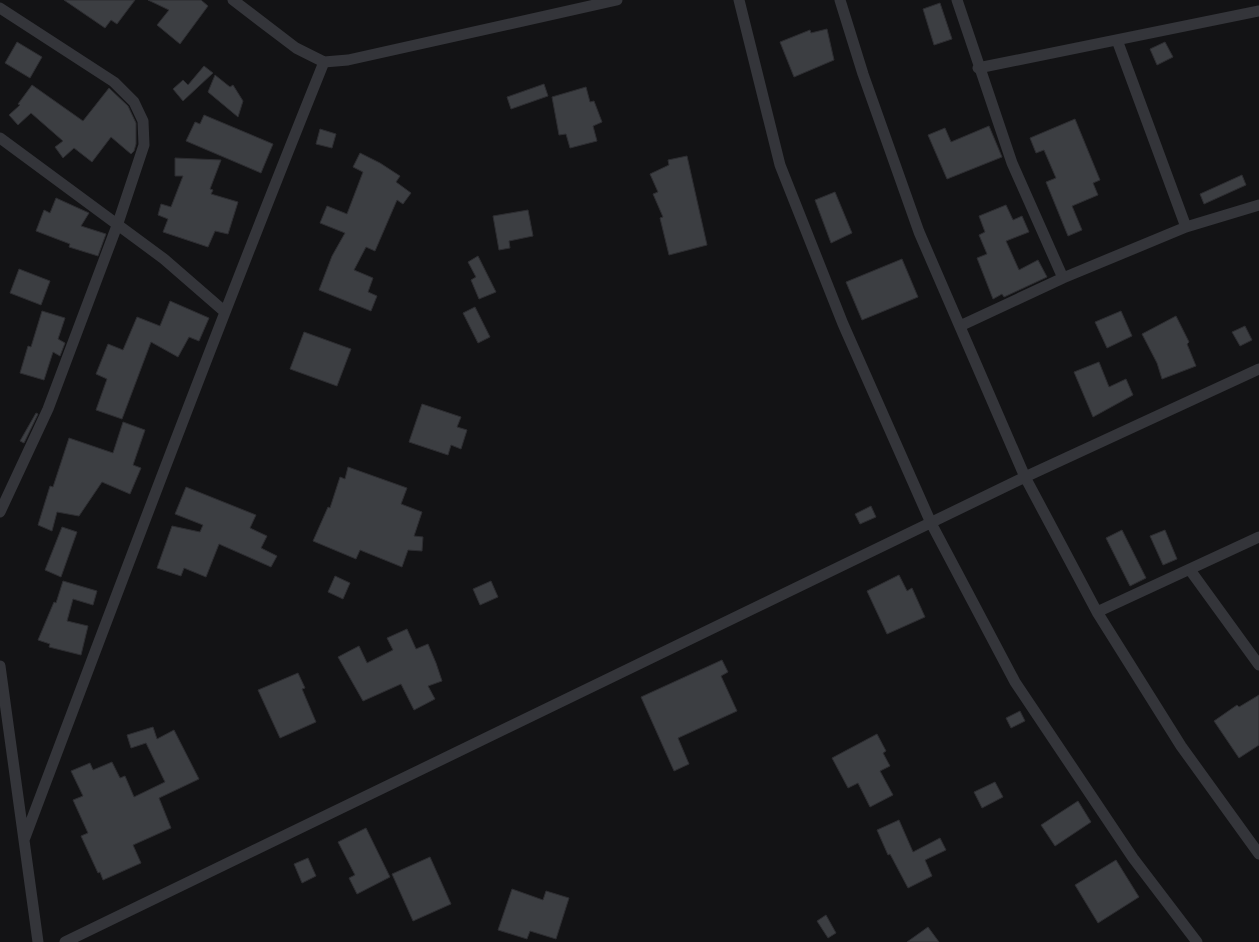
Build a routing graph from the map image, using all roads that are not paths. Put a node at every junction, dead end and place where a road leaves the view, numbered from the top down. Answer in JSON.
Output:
{"nodes":[{"id":1,"x":233,"y":0,"type":"edge"},
{"id":2,"x":739,"y":0,"type":"edge"},
{"id":3,"x":840,"y":0,"type":"edge"},
{"id":4,"x":957,"y":0,"type":"edge"},
{"id":5,"x":611,"y":1,"type":"edge"},
{"id":6,"x":0,"y":8,"type":"edge"},
{"id":7,"x":1259,"y":11,"type":"edge"},
{"id":8,"x":1117,"y":40,"type":"junction"},
{"id":9,"x":324,"y":62,"type":"junction"},
{"id":10,"x":978,"y":68,"type":"junction"},
{"id":11,"x":0,"y":138,"type":"edge"},
{"id":12,"x":1259,"y":205,"type":"edge"},
{"id":13,"x":118,"y":224,"type":"junction"},
{"id":14,"x":1186,"y":227,"type":"junction"},
{"id":15,"x":1063,"y":278,"type":"junction"},
{"id":16,"x":225,"y":312,"type":"junction"},
{"id":17,"x":960,"y":326,"type":"junction"},
{"id":18,"x":1259,"y":368,"type":"edge"},
{"id":19,"x":1025,"y":477,"type":"junction"},
{"id":20,"x":0,"y":512,"type":"edge"},
{"id":21,"x":931,"y":523,"type":"junction"},
{"id":22,"x":1259,"y":538,"type":"edge"},
{"id":23,"x":1190,"y":570,"type":"junction"},
{"id":24,"x":1096,"y":612,"type":"junction"},
{"id":25,"x":1259,"y":665,"type":"edge"},
{"id":26,"x":0,"y":666,"type":"edge"},
{"id":27,"x":24,"y":840,"type":"junction"},
{"id":28,"x":1259,"y":854,"type":"edge"},
{"id":29,"x":38,"y":942,"type":"edge"},
{"id":30,"x":65,"y":942,"type":"edge"},
{"id":31,"x":1197,"y":942,"type":"edge"}],
"edges":[{"from":1,"to":9,"type":"street"},
{"from":2,"to":21,"type":"street"},
{"from":3,"to":17,"type":"street"},
{"from":4,"to":10,"type":"street"},
{"from":5,"to":9,"type":"street"},
{"from":6,"to":13,"type":"street"},
{"from":7,"to":8,"type":"street"},
{"from":8,"to":10,"type":"street"},
{"from":8,"to":14,"type":"street"},
{"from":9,"to":16,"type":"street"},
{"from":10,"to":15,"type":"street"},
{"from":11,"to":13,"type":"street"},
{"from":12,"to":14,"type":"street"},
{"from":13,"to":16,"type":"street"},
{"from":13,"to":20,"type":"street"},
{"from":14,"to":15,"type":"street"},
{"from":15,"to":17,"type":"street"},
{"from":16,"to":27,"type":"street"},
{"from":17,"to":19,"type":"street"},
{"from":18,"to":19,"type":"street"},
{"from":19,"to":21,"type":"street"},
{"from":19,"to":24,"type":"street"},
{"from":21,"to":30,"type":"street"},
{"from":21,"to":31,"type":"street"},
{"from":22,"to":23,"type":"street"},
{"from":23,"to":24,"type":"street"},
{"from":23,"to":25,"type":"street"},
{"from":24,"to":28,"type":"street"},
{"from":26,"to":27,"type":"street"},
{"from":27,"to":29,"type":"street"}]}
